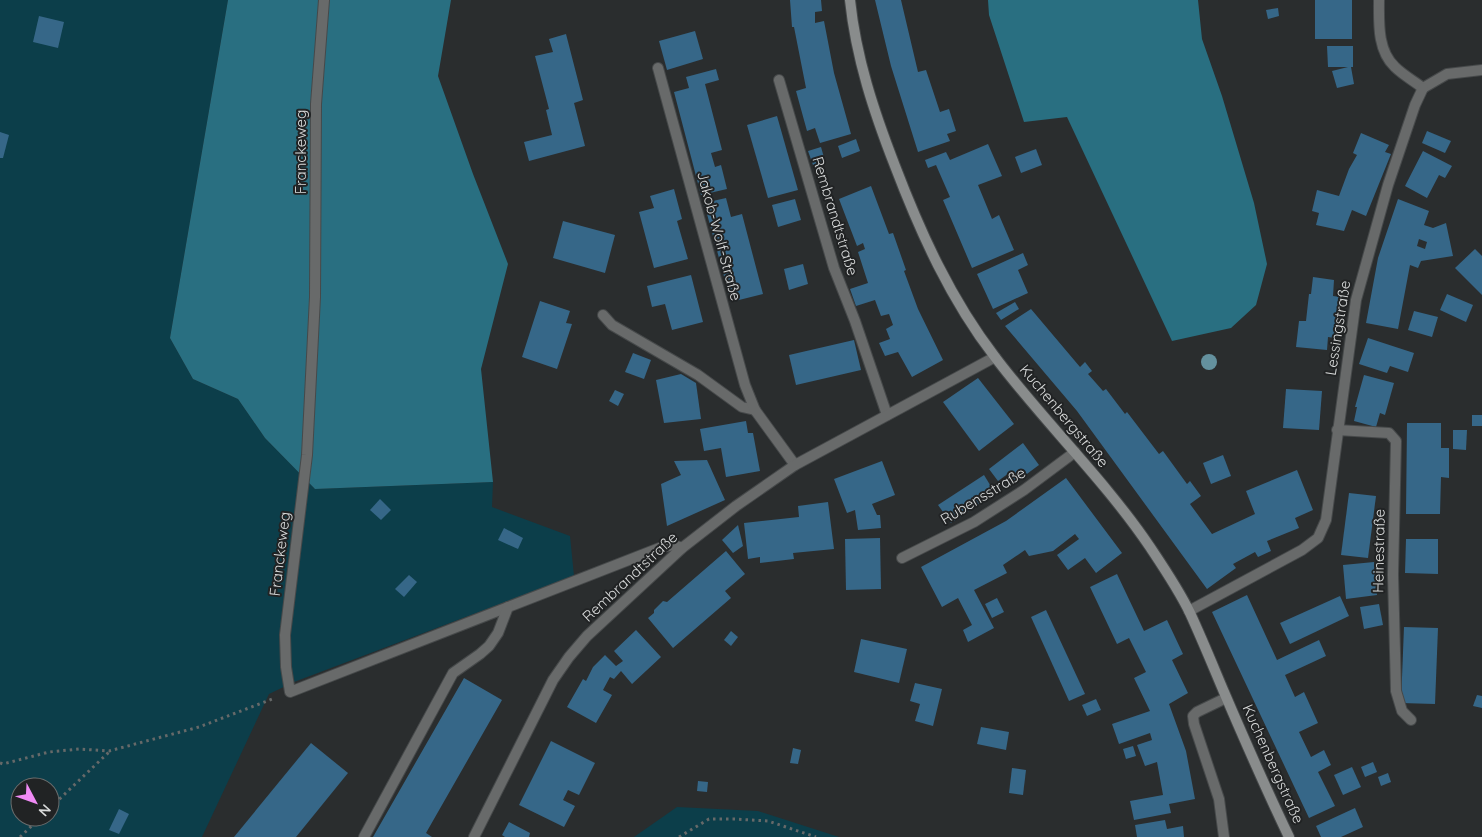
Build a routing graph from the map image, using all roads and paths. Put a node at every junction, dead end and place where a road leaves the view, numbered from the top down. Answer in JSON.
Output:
{"nodes":[{"id":1,"x":324,"y":0,"type":"edge"},
{"id":2,"x":850,"y":0,"type":"edge"},
{"id":3,"x":1378,"y":0,"type":"edge"},
{"id":4,"x":658,"y":68,"type":"dead end"},
{"id":5,"x":1482,"y":70,"type":"edge"},
{"id":6,"x":779,"y":80,"type":"dead end"},
{"id":7,"x":1423,"y":88,"type":"junction"},
{"id":8,"x":603,"y":314,"type":"dead end"},
{"id":9,"x":995,"y":358,"type":"junction"},
{"id":10,"x":755,"y":410,"type":"junction"},
{"id":11,"x":887,"y":415,"type":"junction"},
{"id":12,"x":1337,"y":430,"type":"junction"},
{"id":13,"x":1075,"y":452,"type":"junction"},
{"id":14,"x":795,"y":465,"type":"junction"},
{"id":15,"x":682,"y":548,"type":"junction"},
{"id":16,"x":902,"y":558,"type":"dead end"},
{"id":17,"x":508,"y":607,"type":"junction"},
{"id":18,"x":1189,"y":611,"type":"junction"},
{"id":19,"x":290,"y":692,"type":"junction"},
{"id":20,"x":1226,"y":698,"type":"junction"},
{"id":21,"x":1411,"y":720,"type":"dead end"},
{"id":22,"x":109,"y":751,"type":"junction"},
{"id":23,"x":0,"y":764,"type":"edge"},
{"id":24,"x":60,"y":798,"type":"edge"},
{"id":25,"x":30,"y":827,"type":"edge"},
{"id":26,"x":20,"y":837,"type":"edge"},
{"id":27,"x":364,"y":837,"type":"edge"},
{"id":28,"x":474,"y":837,"type":"edge"},
{"id":29,"x":679,"y":837,"type":"edge"},
{"id":30,"x":816,"y":837,"type":"edge"},
{"id":31,"x":1224,"y":837,"type":"edge"},
{"id":32,"x":1289,"y":837,"type":"edge"}],
"edges":[{"from":1,"to":19,"type":"street","name":"Franckeweg"},
{"from":2,"to":9,"type":"main road","name":"Kuchenbergstraße"},
{"from":3,"to":7,"type":"street"},
{"from":4,"to":10,"type":"street","name":"Jakob-Wolf-Straße"},
{"from":5,"to":7,"type":"street"},
{"from":6,"to":11,"type":"street","name":"Rembrandtstraße"},
{"from":7,"to":12,"type":"street","name":"Lessingstraße"},
{"from":8,"to":10,"type":"street"},
{"from":9,"to":11,"type":"street","name":"Rembrandtstraße"},
{"from":9,"to":13,"type":"main road","name":"Kuchenbergstraße"},
{"from":10,"to":14,"type":"street","name":"Jakob-Wolf-Straße"},
{"from":11,"to":14,"type":"street","name":"Rembrandtstraße"},
{"from":12,"to":18,"type":"street","name":"Lessingstraße"},
{"from":12,"to":21,"type":"street","name":"Heinestraße"},
{"from":13,"to":16,"type":"street","name":"Rubensstraße"},
{"from":13,"to":18,"type":"main road","name":"Kuchenbergstraße"},
{"from":14,"to":15,"type":"street","name":"Rembrandtstraße"},
{"from":15,"to":17,"type":"street"},
{"from":15,"to":28,"type":"street","name":"Rembrandtstraße"},
{"from":17,"to":19,"type":"street"},
{"from":17,"to":27,"type":"street"},
{"from":18,"to":20,"type":"main road","name":"Kuchenbergstraße"},
{"from":19,"to":22,"type":"path"},
{"from":20,"to":31,"type":"street"},
{"from":20,"to":32,"type":"main road","name":"Kuchenbergstraße"},
{"from":22,"to":23,"type":"path"},
{"from":22,"to":24,"type":"path"},
{"from":25,"to":26,"type":"path"},
{"from":29,"to":30,"type":"path"}]}
